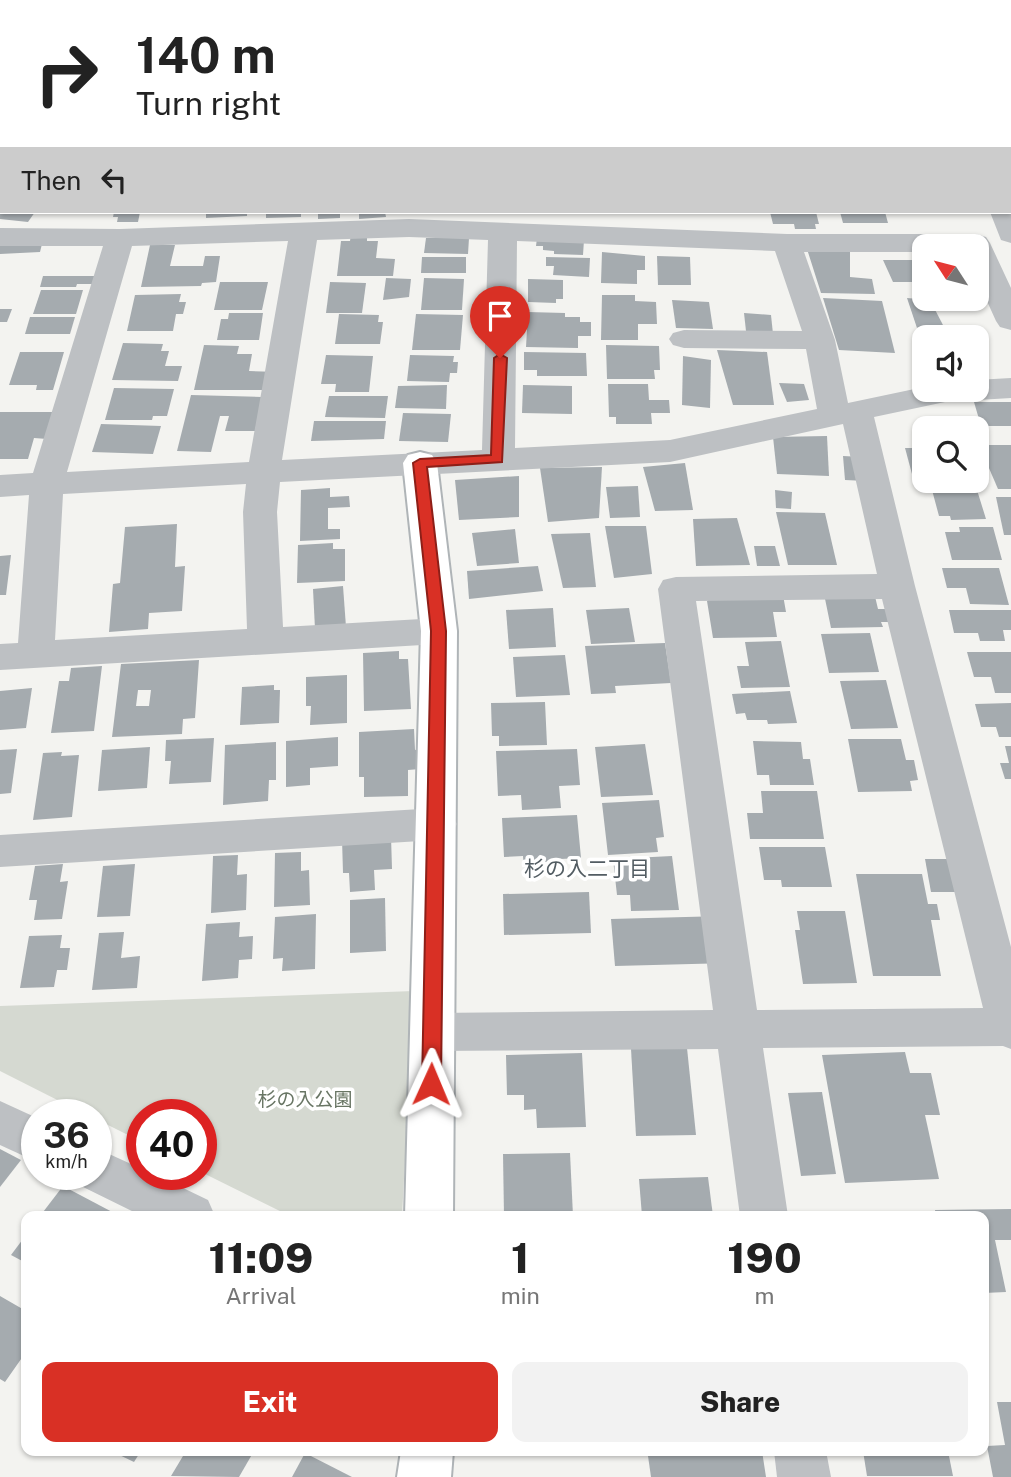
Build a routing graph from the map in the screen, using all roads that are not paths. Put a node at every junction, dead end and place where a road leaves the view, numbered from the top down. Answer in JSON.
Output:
{"nodes":[{"id":1,"x":1005,"y":214,"type":"edge"},
{"id":2,"x":180,"y":224,"type":"edge"},
{"id":3,"x":82,"y":225,"type":"edge"},
{"id":4,"x":503,"y":231,"type":"junction"},
{"id":5,"x":304,"y":232,"type":"junction"},
{"id":6,"x":1011,"y":236,"type":"edge"},
{"id":7,"x":0,"y":237,"type":"edge"},
{"id":8,"x":120,"y":238,"type":"junction"},
{"id":9,"x":989,"y":240,"type":"edge"},
{"id":10,"x":787,"y":243,"type":"junction"},
{"id":11,"x":912,"y":243,"type":"edge"},
{"id":12,"x":989,"y":272,"type":"edge"},
{"id":13,"x":1011,"y":321,"type":"edge"},
{"id":14,"x":684,"y":339,"type":"dead end"},
{"id":15,"x":820,"y":340,"type":"junction"},
{"id":16,"x":1011,"y":388,"type":"edge"},
{"id":17,"x":989,"y":389,"type":"edge"},
{"id":18,"x":912,"y":399,"type":"edge"},
{"id":19,"x":845,"y":414,"type":"junction"},
{"id":20,"x":498,"y":459,"type":"junction"},
{"id":21,"x":420,"y":463,"type":"junction"},
{"id":22,"x":264,"y":471,"type":"junction"},
{"id":23,"x":47,"y":483,"type":"junction"},
{"id":24,"x":0,"y":486,"type":"edge"},
{"id":25,"x":897,"y":586,"type":"junction"},
{"id":26,"x":439,"y":631,"type":"junction"},
{"id":27,"x":266,"y":642,"type":"junction"},
{"id":28,"x":36,"y":654,"type":"junction"},
{"id":29,"x":0,"y":657,"type":"edge"},
{"id":30,"x":437,"y":824,"type":"junction"},
{"id":31,"x":0,"y":851,"type":"edge"},
{"id":32,"x":1011,"y":1028,"type":"edge"},
{"id":33,"x":740,"y":1029,"type":"junction"},
{"id":34,"x":432,"y":1032,"type":"junction"},
{"id":35,"x":0,"y":1122,"type":"edge"},
{"id":36,"x":21,"y":1132,"type":"edge"},
{"id":37,"x":112,"y":1178,"type":"edge"},
{"id":38,"x":181,"y":1211,"type":"edge"},
{"id":39,"x":429,"y":1211,"type":"edge"},
{"id":40,"x":763,"y":1211,"type":"edge"},
{"id":41,"x":426,"y":1456,"type":"edge"},
{"id":42,"x":801,"y":1456,"type":"edge"},
{"id":43,"x":424,"y":1477,"type":"edge"},
{"id":44,"x":804,"y":1477,"type":"edge"}],
"edges":[{"from":1,"to":6,"type":"street"},
{"from":2,"to":5,"type":"street"},
{"from":2,"to":8,"type":"street"},
{"from":3,"to":7,"type":"street"},
{"from":3,"to":8,"type":"street"},
{"from":4,"to":5,"type":"street"},
{"from":4,"to":10,"type":"street"},
{"from":4,"to":20,"type":"street"},
{"from":5,"to":22,"type":"street"},
{"from":6,"to":9,"type":"street"},
{"from":8,"to":23,"type":"street"},
{"from":10,"to":11,"type":"street"},
{"from":10,"to":15,"type":"street"},
{"from":12,"to":13,"type":"street"},
{"from":14,"to":15,"type":"street"},
{"from":15,"to":19,"type":"street"},
{"from":16,"to":17,"type":"street"},
{"from":18,"to":19,"type":"street"},
{"from":19,"to":20,"type":"street"},
{"from":19,"to":25,"type":"street"},
{"from":20,"to":21,"type":"street"},
{"from":21,"to":22,"type":"street"},
{"from":21,"to":26,"type":"main road"},
{"from":22,"to":23,"type":"street"},
{"from":22,"to":27,"type":"street"},
{"from":23,"to":24,"type":"street"},
{"from":23,"to":28,"type":"street"},
{"from":25,"to":32,"type":"street"},
{"from":25,"to":33,"type":"street"},
{"from":26,"to":27,"type":"street"},
{"from":26,"to":30,"type":"main road"},
{"from":27,"to":28,"type":"street"},
{"from":28,"to":29,"type":"street"},
{"from":30,"to":31,"type":"street"},
{"from":30,"to":34,"type":"main road"},
{"from":32,"to":33,"type":"street"},
{"from":33,"to":34,"type":"street"},
{"from":33,"to":40,"type":"street"},
{"from":34,"to":39,"type":"main road"},
{"from":35,"to":36,"type":"street"},
{"from":37,"to":38,"type":"street"},
{"from":41,"to":43,"type":"main road"},
{"from":42,"to":44,"type":"street"}]}
